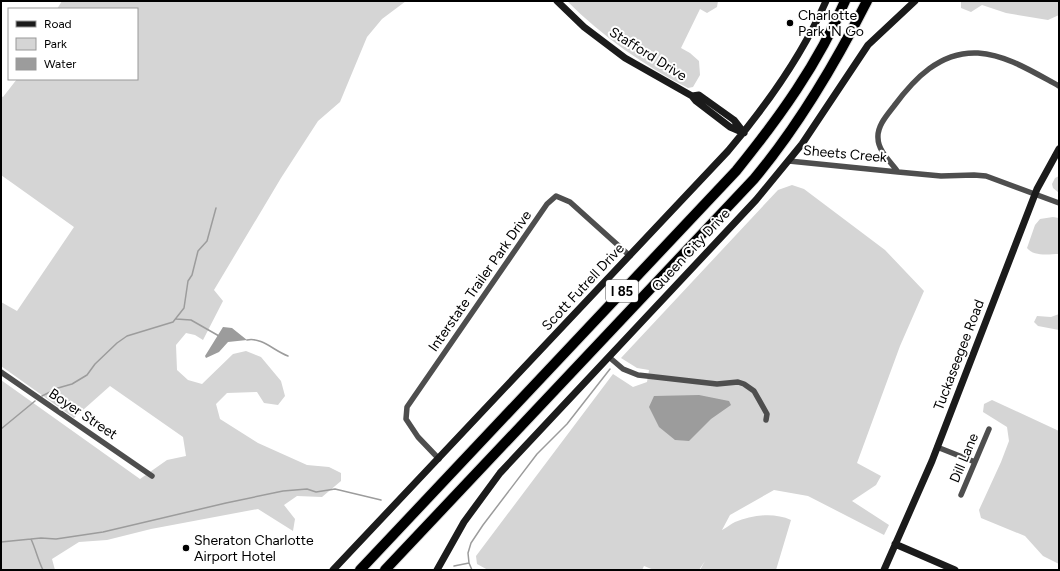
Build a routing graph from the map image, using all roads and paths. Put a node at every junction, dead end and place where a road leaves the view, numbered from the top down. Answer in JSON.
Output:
{"nodes":[{"id":1,"x":557,"y":1,"type":"edge"},
{"id":2,"x":826,"y":1,"type":"edge"},
{"id":3,"x":845,"y":1,"type":"edge"},
{"id":4,"x":868,"y":1,"type":"edge"},
{"id":5,"x":916,"y":1,"type":"edge"},
{"id":6,"x":1059,"y":86,"type":"edge"},
{"id":7,"x":744,"y":133,"type":"junction"},
{"id":8,"x":1059,"y":149,"type":"edge"},
{"id":9,"x":789,"y":161,"type":"junction"},
{"id":10,"x":898,"y":172,"type":"junction"},
{"id":11,"x":1035,"y":195,"type":"junction"},
{"id":12,"x":1059,"y":203,"type":"edge"},
{"id":13,"x":630,"y":256,"type":"junction"},
{"id":14,"x":609,"y":357,"type":"junction"},
{"id":15,"x":1,"y":372,"type":"edge"},
{"id":16,"x":766,"y":420,"type":"dead end"},
{"id":17,"x":989,"y":429,"type":"dead end"},
{"id":18,"x":937,"y":447,"type":"junction"},
{"id":19,"x":439,"y":459,"type":"junction"},
{"id":20,"x":974,"y":462,"type":"junction"},
{"id":21,"x":152,"y":476,"type":"dead end"},
{"id":22,"x":960,"y":495,"type":"dead end"},
{"id":23,"x":896,"y":544,"type":"junction"},
{"id":24,"x":377,"y":552,"type":"junction"},
{"id":25,"x":333,"y":570,"type":"edge"},
{"id":26,"x":355,"y":570,"type":"edge"},
{"id":27,"x":360,"y":570,"type":"edge"},
{"id":28,"x":387,"y":570,"type":"edge"},
{"id":29,"x":437,"y":570,"type":"edge"},
{"id":30,"x":884,"y":570,"type":"edge"},
{"id":31,"x":955,"y":570,"type":"edge"}],
"edges":[{"from":1,"to":7,"type":"street","name":"Stafford Drive"},
{"from":2,"to":7,"type":"street","name":"Scott Futrell Drive"},
{"from":3,"to":24,"type":"highway","number":"I 85"},
{"from":4,"to":28,"type":"highway","number":"I 85"},
{"from":5,"to":9,"type":"street","name":"Queen City Drive"},
{"from":6,"to":10,"type":"street"},
{"from":7,"to":13,"type":"street","name":"Scott Futrell Drive"},
{"from":8,"to":11,"type":"street","name":"Tuckaseegee Road"},
{"from":9,"to":10,"type":"street","name":"Sheets Creek"},
{"from":9,"to":14,"type":"street","name":"Queen City Drive"},
{"from":10,"to":11,"type":"street","name":"Sheets Creek"},
{"from":11,"to":12,"type":"street","name":"Sheets Creek"},
{"from":11,"to":18,"type":"street","name":"Tuckaseegee Road"},
{"from":13,"to":19,"type":"street","name":"Scott Futrell Drive"},
{"from":13,"to":19,"type":"street","name":"Interstate Trailer Park Drive"},
{"from":14,"to":16,"type":"street"},
{"from":14,"to":29,"type":"street","name":"Queen City Drive"},
{"from":15,"to":21,"type":"street","name":"Boyer Street"},
{"from":17,"to":20,"type":"street","name":"Dill Lane"},
{"from":18,"to":20,"type":"street"},
{"from":18,"to":23,"type":"street","name":"Tuckaseegee Road"},
{"from":19,"to":25,"type":"street","name":"Scott Futrell Drive"},
{"from":20,"to":22,"type":"street","name":"Dill Lane"},
{"from":23,"to":30,"type":"street","name":"Tuckaseegee Road"},
{"from":23,"to":31,"type":"street"},
{"from":24,"to":26,"type":"highway"},
{"from":24,"to":27,"type":"highway","number":"I 85"}]}
